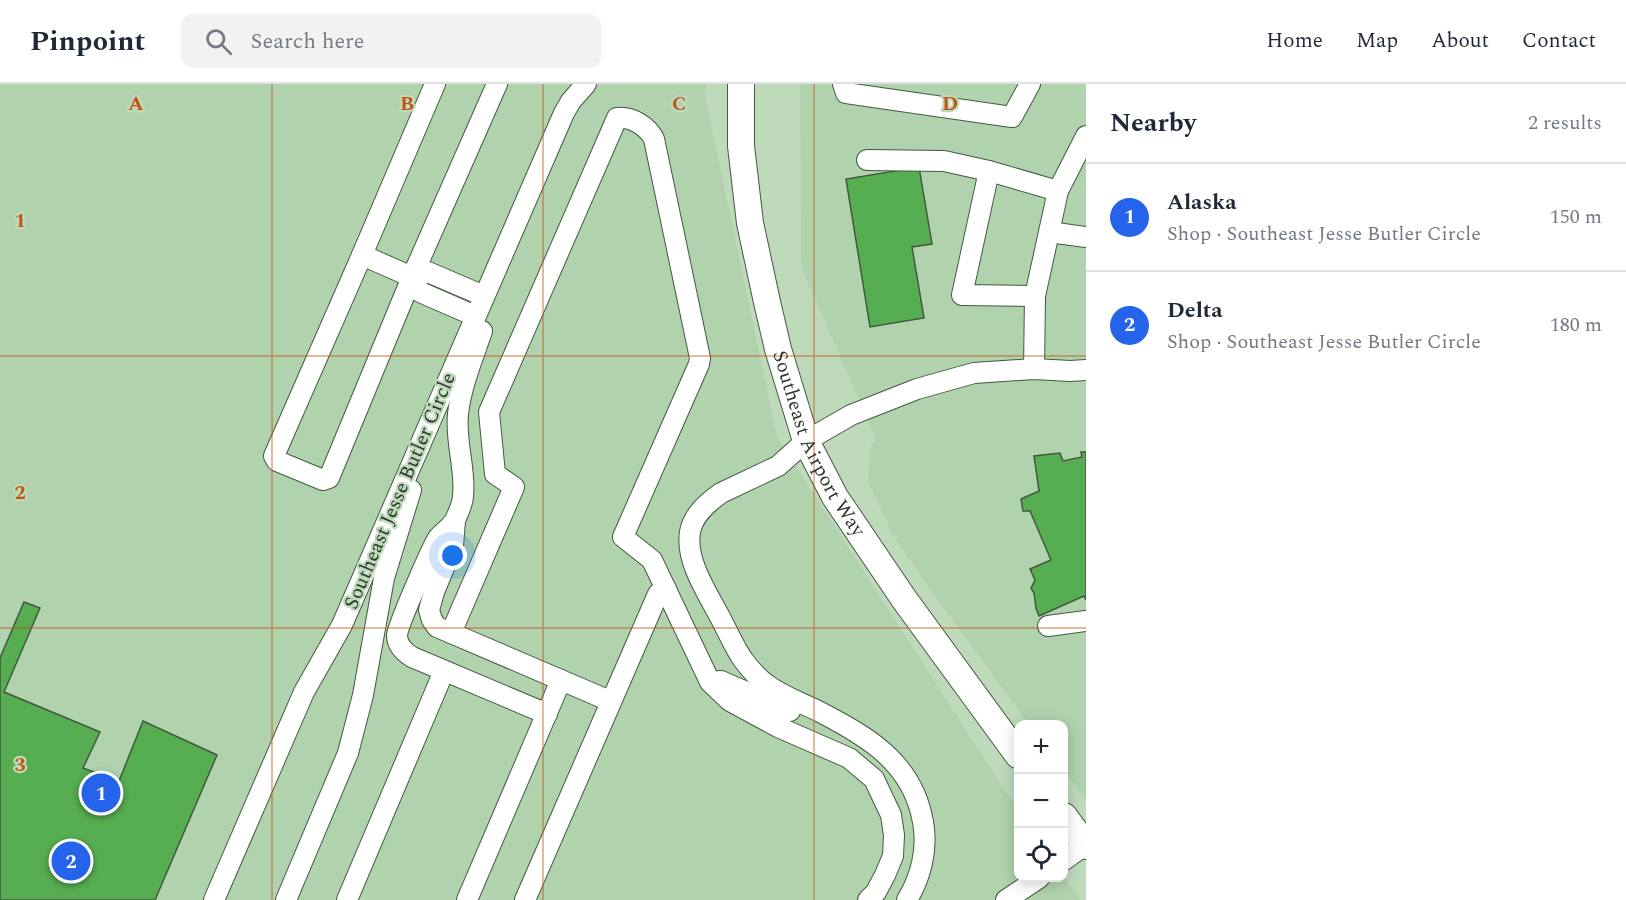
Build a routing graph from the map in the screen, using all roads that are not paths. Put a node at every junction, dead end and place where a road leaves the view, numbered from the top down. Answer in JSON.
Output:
{"nodes":[{"id":1,"x":435,"y":84,"type":"edge"},
{"id":2,"x":497,"y":84,"type":"edge"},
{"id":3,"x":586,"y":84,"type":"edge"},
{"id":4,"x":741,"y":84,"type":"edge"},
{"id":5,"x":843,"y":84,"type":"edge"},
{"id":6,"x":1030,"y":84,"type":"edge"},
{"id":7,"x":1086,"y":136,"type":"edge"},
{"id":8,"x":867,"y":160,"type":"dead end"},
{"id":9,"x":989,"y":171,"type":"junction"},
{"id":10,"x":1058,"y":191,"type":"junction"},
{"id":11,"x":1049,"y":232,"type":"junction"},
{"id":12,"x":1086,"y":237,"type":"edge"},
{"id":13,"x":362,"y":255,"type":"junction"},
{"id":14,"x":412,"y":277,"type":"junction"},
{"id":15,"x":1035,"y":296,"type":"junction"},
{"id":16,"x":480,"y":306,"type":"junction"},
{"id":17,"x":1034,"y":369,"type":"junction"},
{"id":18,"x":1086,"y":370,"type":"edge"},
{"id":19,"x":806,"y":441,"type":"junction"},
{"id":20,"x":407,"y":474,"type":"junction"},
{"id":21,"x":455,"y":521,"type":"junction"},
{"id":22,"x":666,"y":590,"type":"junction"},
{"id":23,"x":1086,"y":621,"type":"edge"},
{"id":24,"x":1048,"y":626,"type":"dead end"},
{"id":25,"x":451,"y":633,"type":"junction"},
{"id":26,"x":444,"y":671,"type":"junction"},
{"id":27,"x":561,"y":680,"type":"junction"},
{"id":28,"x":710,"y":682,"type":"junction"},
{"id":29,"x":610,"y":701,"type":"junction"},
{"id":30,"x":547,"y":714,"type":"junction"},
{"id":31,"x":867,"y":738,"type":"junction"},
{"id":32,"x":1014,"y":750,"type":"edge"},
{"id":33,"x":1068,"y":821,"type":"edge"},
{"id":34,"x":1086,"y":846,"type":"edge"},
{"id":35,"x":1068,"y":857,"type":"edge"},
{"id":36,"x":1033,"y":882,"type":"edge"},
{"id":37,"x":1015,"y":897,"type":"edge"},
{"id":38,"x":214,"y":900,"type":"edge"},
{"id":39,"x":286,"y":900,"type":"edge"},
{"id":40,"x":347,"y":900,"type":"edge"},
{"id":41,"x":468,"y":900,"type":"edge"},
{"id":42,"x":525,"y":900,"type":"edge"},
{"id":43,"x":868,"y":900,"type":"edge"},
{"id":44,"x":907,"y":900,"type":"edge"}],
"edges":[{"from":1,"to":13,"type":"street"},
{"from":2,"to":14,"type":"street"},
{"from":3,"to":16,"type":"street","name":"Southeast Jesse Butler Circle"},
{"from":4,"to":19,"type":"main road","name":"Southeast Airport Way"},
{"from":5,"to":6,"type":"street"},
{"from":7,"to":10,"type":"street"},
{"from":8,"to":9,"type":"street"},
{"from":9,"to":10,"type":"street"},
{"from":9,"to":15,"type":"street"},
{"from":10,"to":11,"type":"street"},
{"from":11,"to":12,"type":"street"},
{"from":11,"to":15,"type":"street"},
{"from":13,"to":14,"type":"street"},
{"from":13,"to":14,"type":"street"},
{"from":14,"to":16,"type":"street"},
{"from":15,"to":17,"type":"street"},
{"from":16,"to":20,"type":"street","name":"Southeast Jesse Butler Circle"},
{"from":16,"to":21,"type":"street"},
{"from":17,"to":18,"type":"street"},
{"from":17,"to":19,"type":"street"},
{"from":19,"to":31,"type":"street"},
{"from":19,"to":32,"type":"main road","name":"Southeast Airport Way"},
{"from":20,"to":38,"type":"street","name":"Southeast Jesse Butler Circle"},
{"from":20,"to":39,"type":"street"},
{"from":21,"to":25,"type":"street"},
{"from":21,"to":26,"type":"street"},
{"from":22,"to":25,"type":"street"},
{"from":22,"to":28,"type":"street"},
{"from":22,"to":29,"type":"street"},
{"from":23,"to":24,"type":"street"},
{"from":25,"to":27,"type":"street"},
{"from":26,"to":30,"type":"street"},
{"from":26,"to":40,"type":"street"},
{"from":27,"to":29,"type":"street"},
{"from":27,"to":30,"type":"street"},
{"from":28,"to":31,"type":"street"},
{"from":28,"to":43,"type":"street"},
{"from":29,"to":42,"type":"street"},
{"from":30,"to":41,"type":"street"},
{"from":31,"to":44,"type":"street"},
{"from":33,"to":34,"type":"main road"},
{"from":34,"to":35,"type":"street"},
{"from":36,"to":37,"type":"street"}]}
